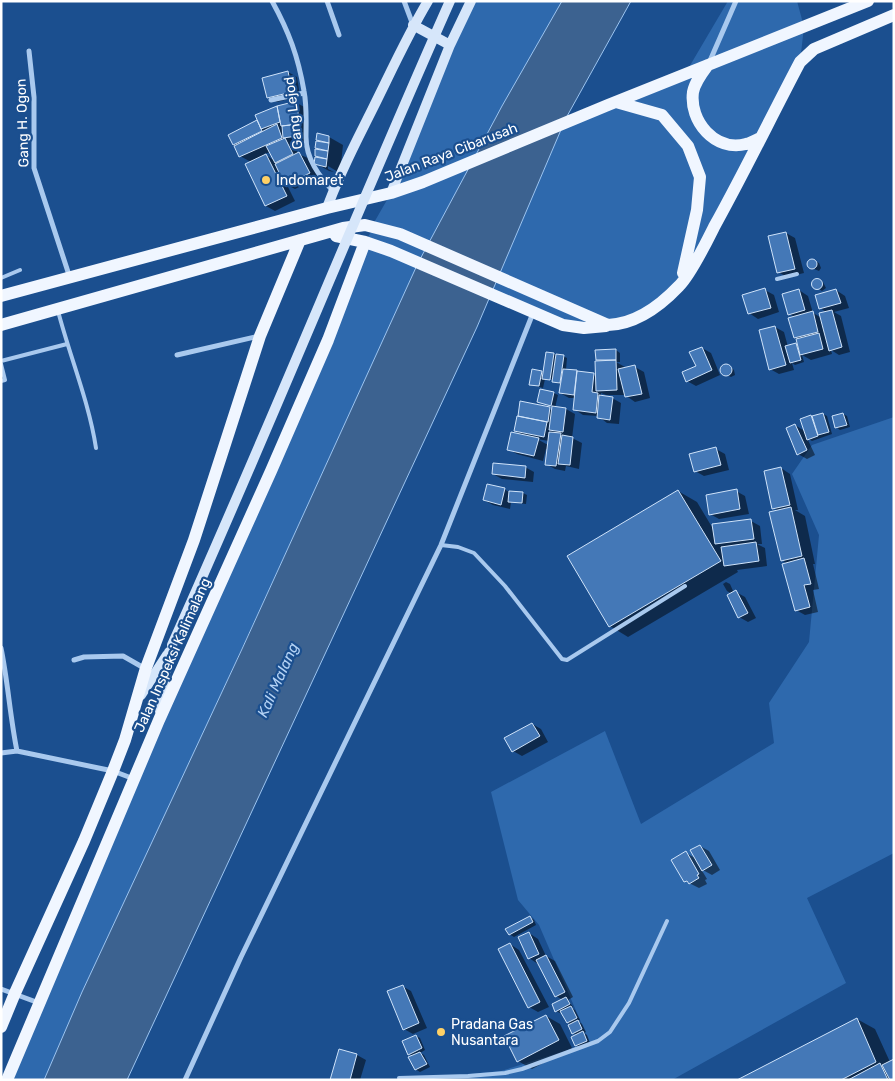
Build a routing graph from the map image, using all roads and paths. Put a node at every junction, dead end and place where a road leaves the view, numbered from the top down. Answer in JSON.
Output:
{"nodes":[{"id":1,"x":272,"y":1,"type":"edge"},
{"id":2,"x":326,"y":1,"type":"edge"},
{"id":3,"x":404,"y":1,"type":"edge"},
{"id":4,"x":428,"y":1,"type":"edge"},
{"id":5,"x":450,"y":1,"type":"edge"},
{"id":6,"x":472,"y":1,"type":"edge"},
{"id":7,"x":736,"y":1,"type":"edge"},
{"id":8,"x":868,"y":1,"type":"edge"},
{"id":9,"x":894,"y":15,"type":"edge"},
{"id":10,"x":413,"y":25,"type":"junction"},
{"id":11,"x":339,"y":35,"type":"dead end"},
{"id":12,"x":450,"y":45,"type":"junction"},
{"id":13,"x":29,"y":51,"type":"dead end"},
{"id":14,"x":708,"y":65,"type":"junction"},
{"id":15,"x":304,"y":93,"type":"junction"},
{"id":16,"x":271,"y":100,"type":"dead end"},
{"id":17,"x":616,"y":102,"type":"junction"},
{"id":18,"x":760,"y":138,"type":"junction"},
{"id":19,"x":332,"y":191,"type":"junction"},
{"id":20,"x":391,"y":193,"type":"junction"},
{"id":21,"x":327,"y":208,"type":"junction"},
{"id":22,"x":318,"y":235,"type":"junction"},
{"id":23,"x":300,"y":240,"type":"junction"},
{"id":24,"x":365,"y":242,"type":"junction"},
{"id":25,"x":20,"y":270,"type":"dead end"},
{"id":26,"x":797,"y":274,"type":"dead end"},
{"id":27,"x":1,"y":278,"type":"edge"},
{"id":28,"x":70,"y":278,"type":"junction"},
{"id":29,"x":777,"y":279,"type":"dead end"},
{"id":30,"x":680,"y":285,"type":"junction"},
{"id":31,"x":1,"y":296,"type":"edge"},
{"id":32,"x":58,"y":309,"type":"junction"},
{"id":33,"x":533,"y":312,"type":"junction"},
{"id":34,"x":1,"y":325,"type":"edge"},
{"id":35,"x":608,"y":326,"type":"junction"},
{"id":36,"x":260,"y":336,"type":"junction"},
{"id":37,"x":67,"y":344,"type":"junction"},
{"id":38,"x":177,"y":356,"type":"dead end"},
{"id":39,"x":1,"y":363,"type":"edge"},
{"id":40,"x":1,"y":381,"type":"edge"},
{"id":41,"x":96,"y":448,"type":"dead end"},
{"id":42,"x":441,"y":545,"type":"junction"},
{"id":43,"x":685,"y":586,"type":"dead end"},
{"id":44,"x":1,"y":648,"type":"edge"},
{"id":45,"x":170,"y":649,"type":"junction"},
{"id":46,"x":74,"y":660,"type":"dead end"},
{"id":47,"x":146,"y":668,"type":"junction"},
{"id":48,"x":136,"y":702,"type":"junction"},
{"id":49,"x":159,"y":720,"type":"junction"},
{"id":50,"x":17,"y":752,"type":"junction"},
{"id":51,"x":1,"y":753,"type":"edge"},
{"id":52,"x":114,"y":772,"type":"junction"},
{"id":53,"x":134,"y":779,"type":"junction"},
{"id":54,"x":667,"y":921,"type":"dead end"},
{"id":55,"x":1,"y":989,"type":"edge"},
{"id":56,"x":15,"y":993,"type":"junction"},
{"id":57,"x":39,"y":1004,"type":"junction"},
{"id":58,"x":1,"y":1027,"type":"edge"},
{"id":59,"x":399,"y":1078,"type":"dead end"},
{"id":60,"x":7,"y":1080,"type":"edge"},
{"id":61,"x":185,"y":1080,"type":"edge"}],
"edges":[{"from":1,"to":15,"type":"street","name":"Gang Lejod"},
{"from":2,"to":11,"type":"street"},
{"from":3,"to":10,"type":"street"},
{"from":4,"to":10,"type":"main road"},
{"from":5,"to":45,"type":"main road","bridge":true},
{"from":6,"to":12,"type":"main road"},
{"from":7,"to":14,"type":"street"},
{"from":8,"to":14,"type":"main road","name":"Jalan Raya Cibarusah"},
{"from":9,"to":18,"type":"main road"},
{"from":10,"to":12,"type":"main road"},
{"from":10,"to":19,"type":"main road"},
{"from":12,"to":20,"type":"main road"},
{"from":13,"to":28,"type":"street","name":"Gang H. Ogon"},
{"from":14,"to":17,"type":"main road","name":"Jalan Raya Cibarusah"},
{"from":14,"to":18,"type":"main road"},
{"from":15,"to":16,"type":"street"},
{"from":15,"to":19,"type":"street","name":"Gang Lejod"},
{"from":17,"to":20,"type":"main road","name":"Jalan Raya Cibarusah"},
{"from":17,"to":30,"type":"main road"},
{"from":18,"to":30,"type":"main road"},
{"from":19,"to":21,"type":"main road"},
{"from":20,"to":21,"type":"main road","name":"Jalan Raya Cibarusah"},
{"from":21,"to":28,"type":"main road","name":"Jalan Raya Cibarusah"},
{"from":22,"to":23,"type":"main road"},
{"from":22,"to":24,"type":"main road"},
{"from":22,"to":35,"type":"main road"},
{"from":23,"to":32,"type":"main road"},
{"from":23,"to":36,"type":"main road","name":"Jalan Inspeksi Kalimalang"},
{"from":24,"to":33,"type":"main road"},
{"from":24,"to":49,"type":"main road","name":"Jalan Inspeksi Kalimalang"},
{"from":25,"to":27,"type":"lane"},
{"from":26,"to":29,"type":"lane"},
{"from":28,"to":31,"type":"main road","name":"Jalan Raya Cibarusah"},
{"from":30,"to":35,"type":"main road"},
{"from":32,"to":34,"type":"main road"},
{"from":32,"to":37,"type":"lane"},
{"from":33,"to":35,"type":"main road"},
{"from":33,"to":42,"type":"street"},
{"from":36,"to":38,"type":"street"},
{"from":36,"to":47,"type":"main road","name":"Jalan Inspeksi Kalimalang"},
{"from":37,"to":39,"type":"lane"},
{"from":37,"to":41,"type":"lane"},
{"from":39,"to":40,"type":"lane"},
{"from":42,"to":43,"type":"lane"},
{"from":42,"to":61,"type":"street"},
{"from":44,"to":50,"type":"street"},
{"from":45,"to":48,"type":"main road"},
{"from":45,"to":49,"type":"main road"},
{"from":46,"to":47,"type":"street"},
{"from":47,"to":48,"type":"main road","name":"Jalan Inspeksi Kalimalang"},
{"from":48,"to":52,"type":"main road","name":"Jalan Inspeksi Kalimalang"},
{"from":49,"to":53,"type":"main road","name":"Jalan Inspeksi Kalimalang"},
{"from":50,"to":51,"type":"street"},
{"from":50,"to":52,"type":"street"},
{"from":52,"to":53,"type":"street"},
{"from":52,"to":56,"type":"main road","name":"Jalan Inspeksi Kalimalang"},
{"from":53,"to":57,"type":"main road","name":"Jalan Inspeksi Kalimalang"},
{"from":54,"to":59,"type":"lane"},
{"from":55,"to":56,"type":"street"},
{"from":56,"to":57,"type":"street"},
{"from":56,"to":58,"type":"main road","name":"Jalan Inspeksi Kalimalang"},
{"from":57,"to":60,"type":"main road","name":"Jalan Inspeksi Kalimalang"}]}
